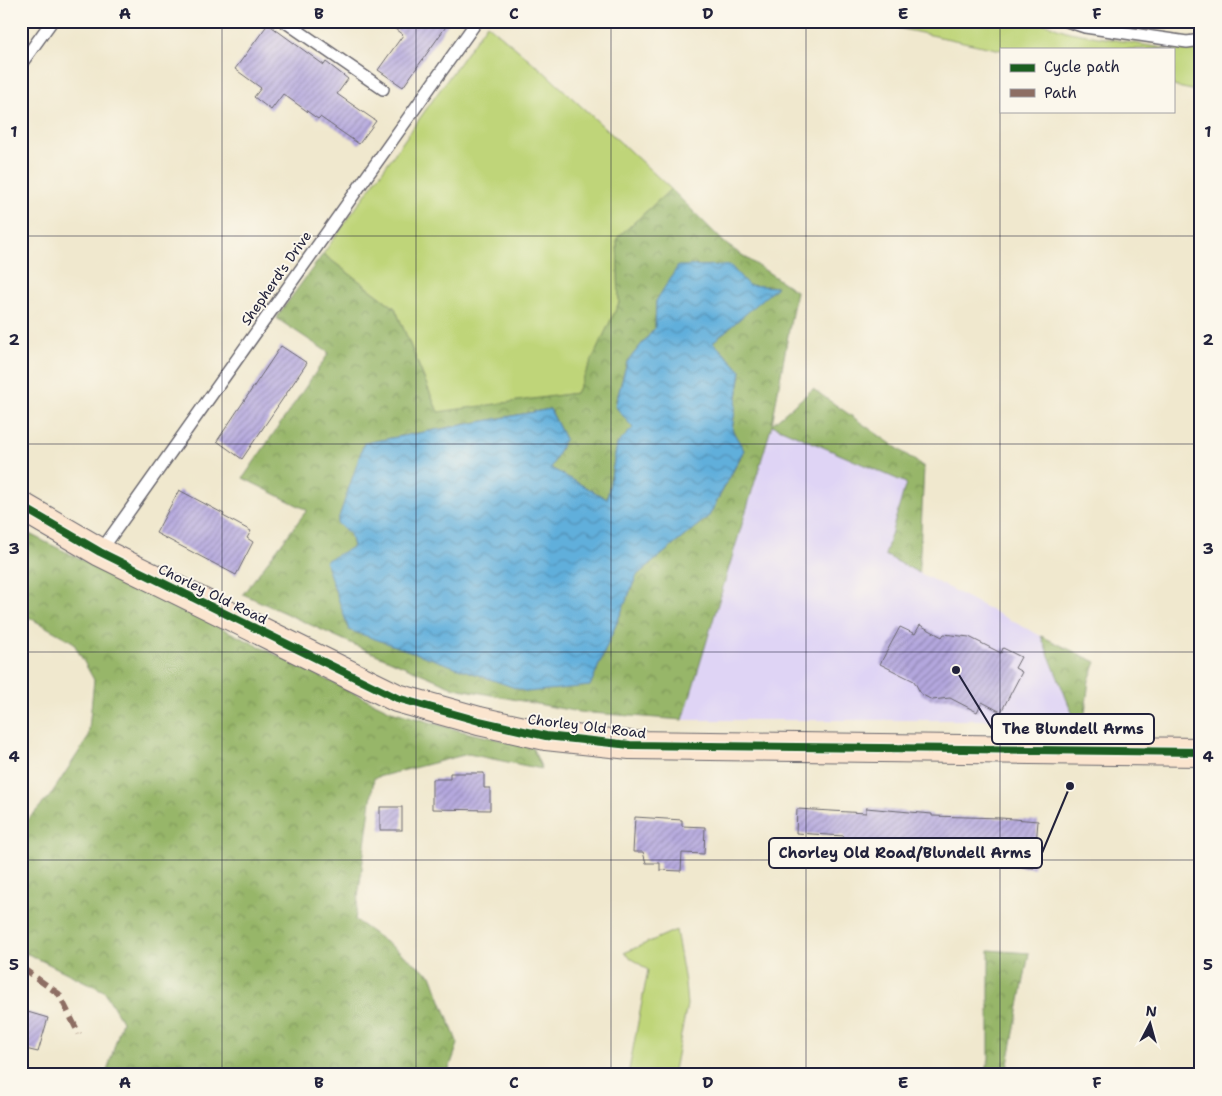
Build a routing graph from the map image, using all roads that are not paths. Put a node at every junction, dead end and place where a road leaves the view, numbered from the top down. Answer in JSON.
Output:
{"nodes":[{"id":1,"x":52,"y":21,"type":"edge"},
{"id":2,"x":284,"y":21,"type":"edge"},
{"id":3,"x":477,"y":21,"type":"edge"},
{"id":4,"x":1067,"y":21,"type":"edge"},
{"id":5,"x":1201,"y":40,"type":"edge"},
{"id":6,"x":21,"y":64,"type":"edge"},
{"id":7,"x":383,"y":89,"type":"dead end"},
{"id":8,"x":21,"y":506,"type":"edge"},
{"id":9,"x":100,"y":552,"type":"junction"},
{"id":10,"x":1201,"y":752,"type":"edge"}],
"edges":[{"from":1,"to":6,"type":"lane"},
{"from":2,"to":7,"type":"lane"},
{"from":3,"to":9,"type":"lane","name":"Shepherd's Drive"},
{"from":4,"to":5,"type":"lane"},
{"from":8,"to":9,"type":"main road","name":"Chorley Old Road"},
{"from":9,"to":10,"type":"main road","name":"Chorley Old Road"}]}
